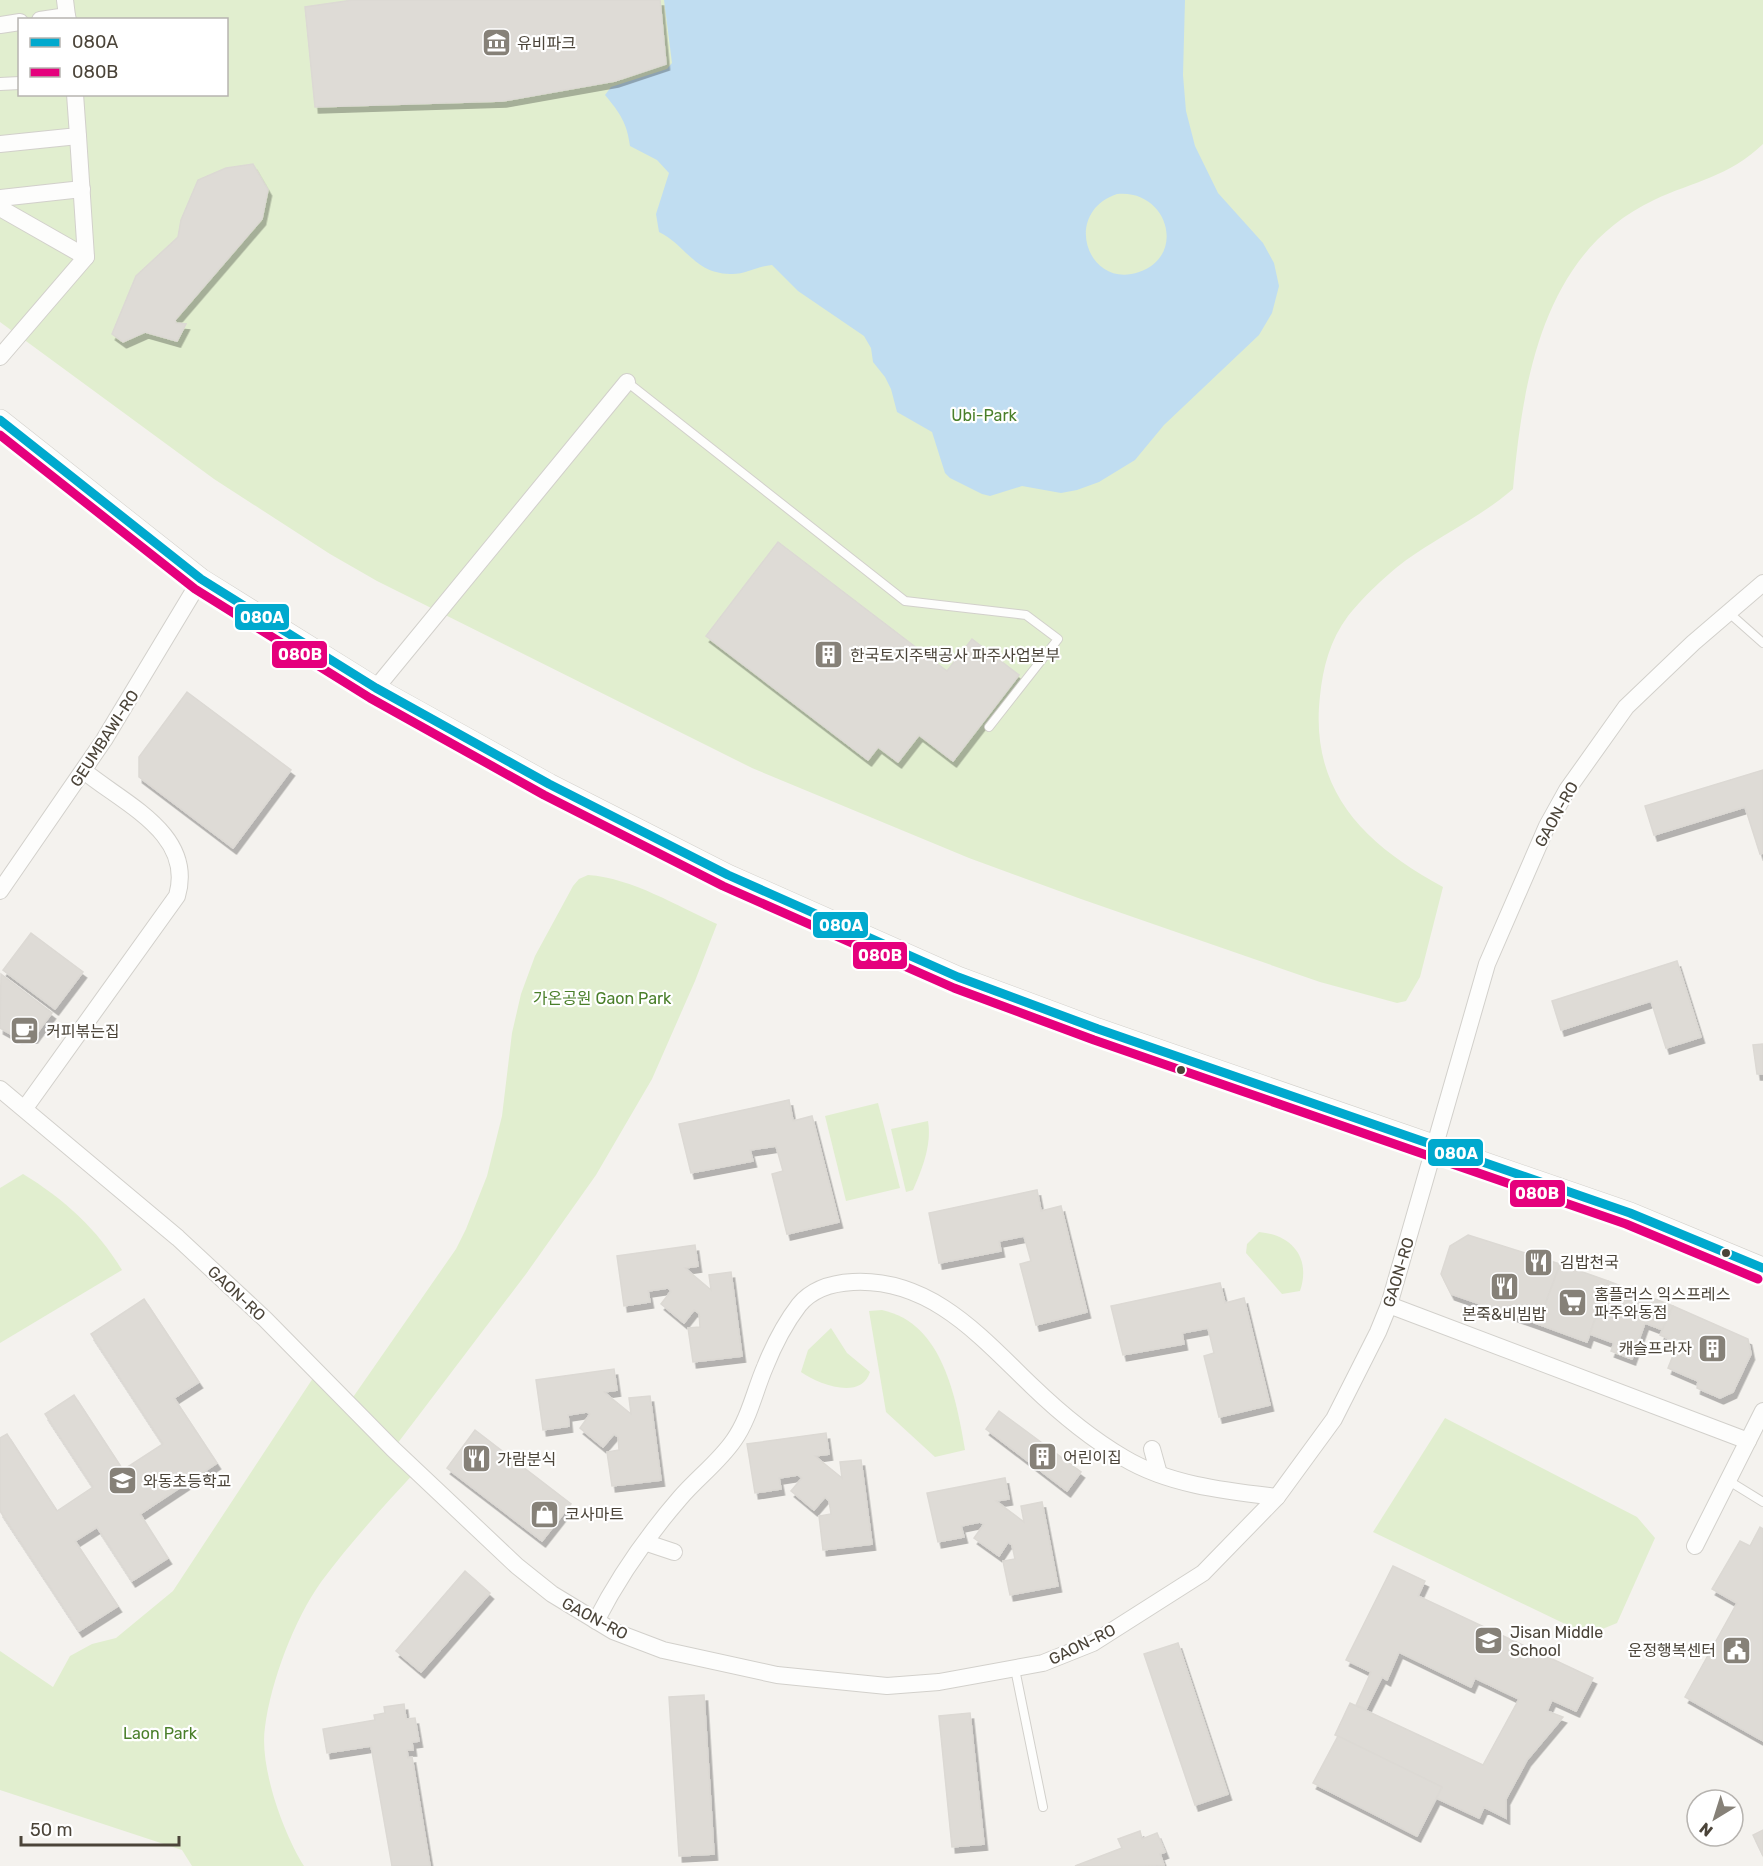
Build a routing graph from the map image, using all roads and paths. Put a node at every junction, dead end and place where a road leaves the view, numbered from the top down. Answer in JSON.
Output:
{"nodes":[{"id":1,"x":67,"y":12,"type":"edge"},
{"id":2,"x":47,"y":18,"type":"edge"},
{"id":3,"x":18,"y":22,"type":"edge"},
{"id":4,"x":0,"y":25,"type":"edge"},
{"id":5,"x":18,"y":83,"type":"edge"},
{"id":6,"x":0,"y":84,"type":"edge"},
{"id":7,"x":75,"y":96,"type":"edge"},
{"id":8,"x":78,"y":136,"type":"junction"},
{"id":9,"x":0,"y":144,"type":"edge"},
{"id":10,"x":82,"y":189,"type":"junction"},
{"id":11,"x":0,"y":198,"type":"edge"},
{"id":12,"x":0,"y":208,"type":"edge"},
{"id":13,"x":86,"y":257,"type":"junction"},
{"id":14,"x":0,"y":357,"type":"edge"},
{"id":15,"x":627,"y":382,"type":"joint"},
{"id":16,"x":0,"y":420,"type":"edge"},
{"id":17,"x":201,"y":579,"type":"junction"},
{"id":18,"x":1763,"y":583,"type":"edge"},
{"id":19,"x":1728,"y":612,"type":"junction"},
{"id":20,"x":1763,"y":643,"type":"edge"},
{"id":21,"x":376,"y":688,"type":"junction"},
{"id":22,"x":989,"y":727,"type":"dead end"},
{"id":23,"x":84,"y":771,"type":"junction"},
{"id":24,"x":0,"y":891,"type":"edge"},
{"id":25,"x":0,"y":1089,"type":"edge"},
{"id":26,"x":25,"y":1108,"type":"junction"},
{"id":27,"x":1434,"y":1144,"type":"junction"},
{"id":28,"x":1763,"y":1268,"type":"edge"},
{"id":29,"x":1389,"y":1305,"type":"junction"},
{"id":30,"x":1763,"y":1411,"type":"edge"},
{"id":31,"x":1748,"y":1441,"type":"junction"},
{"id":32,"x":1152,"y":1449,"type":"dead end"},
{"id":33,"x":1159,"y":1474,"type":"junction"},
{"id":34,"x":1729,"y":1481,"type":"junction"},
{"id":35,"x":1277,"y":1497,"type":"junction"},
{"id":36,"x":1763,"y":1502,"type":"edge"},
{"id":37,"x":647,"y":1543,"type":"junction"},
{"id":38,"x":1695,"y":1546,"type":"dead end"},
{"id":39,"x":674,"y":1552,"type":"dead end"},
{"id":40,"x":596,"y":1621,"type":"junction"},
{"id":41,"x":1014,"y":1669,"type":"junction"},
{"id":42,"x":1043,"y":1807,"type":"dead end"}],
"edges":[{"from":1,"to":2,"type":"street"},
{"from":3,"to":4,"type":"street"},
{"from":5,"to":6,"type":"street"},
{"from":7,"to":8,"type":"street"},
{"from":8,"to":9,"type":"street"},
{"from":8,"to":10,"type":"street"},
{"from":10,"to":11,"type":"street"},
{"from":10,"to":13,"type":"street"},
{"from":12,"to":13,"type":"street"},
{"from":13,"to":14,"type":"street"},
{"from":15,"to":21,"type":"street"},
{"from":15,"to":22,"type":"lane"},
{"from":16,"to":17,"type":"street"},
{"from":17,"to":21,"type":"street"},
{"from":17,"to":23,"type":"street","name":"GEUMBAWI-RO"},
{"from":18,"to":19,"type":"street","name":"GAON-RO"},
{"from":19,"to":20,"type":"lane"},
{"from":19,"to":27,"type":"street","name":"GAON-RO"},
{"from":21,"to":27,"type":"street"},
{"from":23,"to":24,"type":"street","name":"GEUMBAWI-RO"},
{"from":23,"to":26,"type":"street"},
{"from":25,"to":26,"type":"street","name":"GAON-RO"},
{"from":26,"to":40,"type":"street","name":"GAON-RO"},
{"from":27,"to":28,"type":"street"},
{"from":27,"to":29,"type":"street","name":"GAON-RO"},
{"from":29,"to":31,"type":"street"},
{"from":29,"to":35,"type":"street","name":"GAON-RO"},
{"from":30,"to":31,"type":"street"},
{"from":31,"to":34,"type":"street"},
{"from":32,"to":33,"type":"street"},
{"from":33,"to":35,"type":"street"},
{"from":33,"to":37,"type":"street"},
{"from":34,"to":36,"type":"lane"},
{"from":34,"to":38,"type":"street"},
{"from":35,"to":41,"type":"street","name":"GAON-RO"},
{"from":37,"to":39,"type":"street"},
{"from":37,"to":40,"type":"street"},
{"from":40,"to":41,"type":"street","name":"GAON-RO"},
{"from":41,"to":42,"type":"lane"}]}
